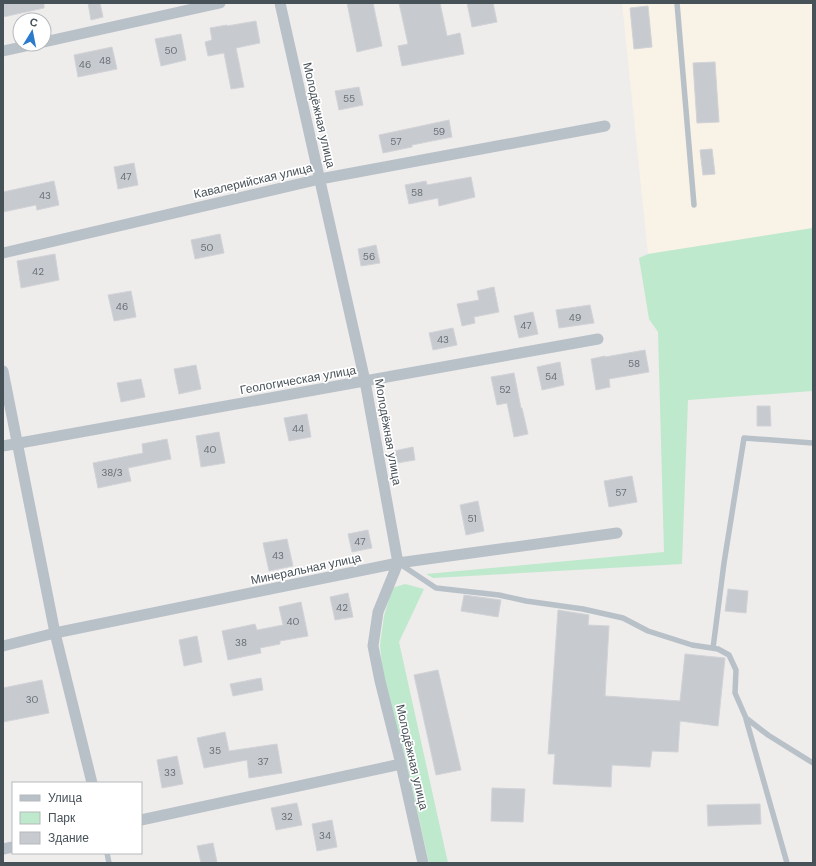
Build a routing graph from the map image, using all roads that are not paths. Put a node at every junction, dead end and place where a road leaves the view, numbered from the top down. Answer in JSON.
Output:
{"nodes":[{"id":1,"x":220,"y":3,"type":"edge"},
{"id":2,"x":280,"y":3,"type":"edge"},
{"id":3,"x":677,"y":3,"type":"edge"},
{"id":4,"x":52,"y":40,"type":"edge"},
{"id":5,"x":605,"y":126,"type":"dead end"},
{"id":6,"x":320,"y":179,"type":"junction"},
{"id":7,"x":694,"y":206,"type":"dead end"},
{"id":8,"x":3,"y":253,"type":"edge"},
{"id":9,"x":598,"y":339,"type":"dead end"},
{"id":10,"x":3,"y":371,"type":"edge"},
{"id":11,"x":366,"y":381,"type":"junction"},
{"id":12,"x":17,"y":443,"type":"junction"},
{"id":13,"x":813,"y":443,"type":"edge"},
{"id":14,"x":3,"y":446,"type":"edge"},
{"id":15,"x":617,"y":533,"type":"dead end"},
{"id":16,"x":398,"y":563,"type":"junction"},
{"id":17,"x":55,"y":633,"type":"junction"},
{"id":18,"x":3,"y":646,"type":"edge"},
{"id":19,"x":713,"y":648,"type":"junction"},
{"id":20,"x":746,"y":718,"type":"junction"},
{"id":21,"x":813,"y":763,"type":"edge"},
{"id":22,"x":401,"y":764,"type":"junction"},
{"id":23,"x":92,"y":782,"type":"edge"},
{"id":24,"x":142,"y":820,"type":"edge"},
{"id":25,"x":423,"y":863,"type":"edge"},
{"id":26,"x":787,"y":863,"type":"edge"}],
"edges":[{"from":1,"to":4,"type":"street"},
{"from":2,"to":6,"type":"street","name":"Молодёжная улица"},
{"from":3,"to":7,"type":"lane"},
{"from":5,"to":6,"type":"street","name":"Кавалерийская улица"},
{"from":6,"to":8,"type":"street","name":"Кавалерийская улица"},
{"from":6,"to":11,"type":"street","name":"Молодёжная улица"},
{"from":9,"to":11,"type":"street","name":"Геологическая улица"},
{"from":10,"to":12,"type":"street"},
{"from":11,"to":12,"type":"street","name":"Геологическая улица"},
{"from":11,"to":16,"type":"street","name":"Молодёжная улица"},
{"from":12,"to":14,"type":"street","name":"Геологическая улица"},
{"from":12,"to":17,"type":"street"},
{"from":13,"to":19,"type":"lane"},
{"from":15,"to":16,"type":"street","name":"Минеральная улица"},
{"from":16,"to":17,"type":"street","name":"Минеральная улица"},
{"from":16,"to":19,"type":"lane"},
{"from":16,"to":22,"type":"street","name":"Молодёжная улица"},
{"from":17,"to":18,"type":"street","name":"Минеральная улица"},
{"from":17,"to":23,"type":"street"},
{"from":19,"to":20,"type":"lane"},
{"from":20,"to":21,"type":"lane"},
{"from":20,"to":26,"type":"lane"},
{"from":22,"to":24,"type":"street"},
{"from":22,"to":25,"type":"street","name":"Молодёжная улица"}]}
